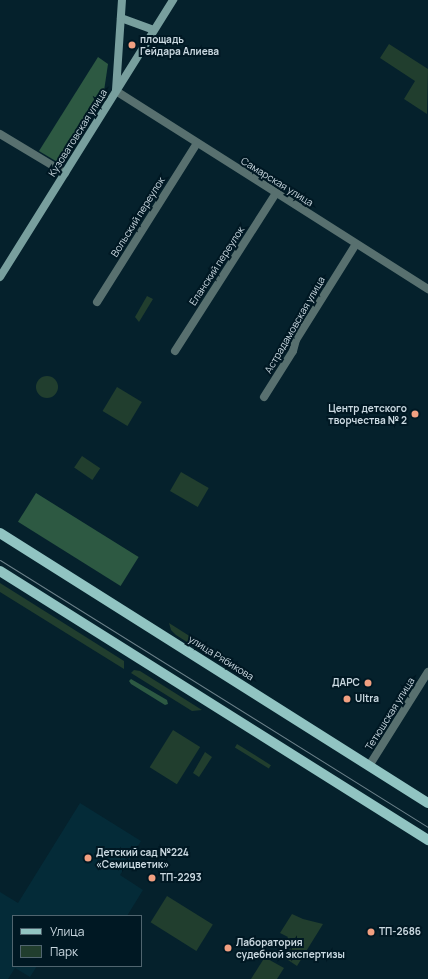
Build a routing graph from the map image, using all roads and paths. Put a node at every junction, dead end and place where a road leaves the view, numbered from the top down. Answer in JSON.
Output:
{"nodes":[{"id":1,"x":122,"y":0,"type":"edge"},
{"id":2,"x":173,"y":0,"type":"edge"},
{"id":3,"x":121,"y":18,"type":"junction"},
{"id":4,"x":154,"y":30,"type":"junction"},
{"id":5,"x":116,"y":91,"type":"junction"},
{"id":6,"x":0,"y":134,"type":"edge"},
{"id":7,"x":197,"y":143,"type":"junction"},
{"id":8,"x":65,"y":173,"type":"junction"},
{"id":9,"x":276,"y":193,"type":"junction"},
{"id":10,"x":356,"y":244,"type":"junction"},
{"id":11,"x":0,"y":277,"type":"edge"},
{"id":12,"x":428,"y":289,"type":"edge"},
{"id":13,"x":97,"y":302,"type":"dead end"},
{"id":14,"x":175,"y":351,"type":"dead end"},
{"id":15,"x":264,"y":397,"type":"dead end"},
{"id":16,"x":0,"y":533,"type":"edge"},
{"id":17,"x":0,"y":571,"type":"edge"},
{"id":18,"x":428,"y":672,"type":"edge"},
{"id":19,"x":369,"y":766,"type":"junction"},
{"id":20,"x":428,"y":803,"type":"edge"},
{"id":21,"x":428,"y":840,"type":"edge"}],
"edges":[{"from":1,"to":3,"type":"street"},
{"from":2,"to":4,"type":"street","name":"Кузоватовская улица"},
{"from":3,"to":4,"type":"street"},
{"from":3,"to":5,"type":"street"},
{"from":4,"to":5,"type":"street","name":"Кузоватовская улица"},
{"from":5,"to":7,"type":"street","name":"Самарская улица"},
{"from":5,"to":8,"type":"street","name":"Кузоватовская улица"},
{"from":6,"to":8,"type":"street"},
{"from":7,"to":9,"type":"street","name":"Самарская улица"},
{"from":7,"to":13,"type":"street","name":"Вольский переулок"},
{"from":8,"to":11,"type":"street","name":"Кузоватовская улица"},
{"from":9,"to":10,"type":"street","name":"Самарская улица"},
{"from":9,"to":14,"type":"street","name":"Еланский переулок"},
{"from":10,"to":12,"type":"street","name":"Самарская улица"},
{"from":10,"to":15,"type":"street","name":"Астрадамовская улица"},
{"from":16,"to":19,"type":"main road","name":"улица Рябикова"},
{"from":17,"to":21,"type":"main road"},
{"from":18,"to":19,"type":"street","name":"Тетюшская улица"},
{"from":19,"to":20,"type":"main road","name":"улица Рябикова"}]}
